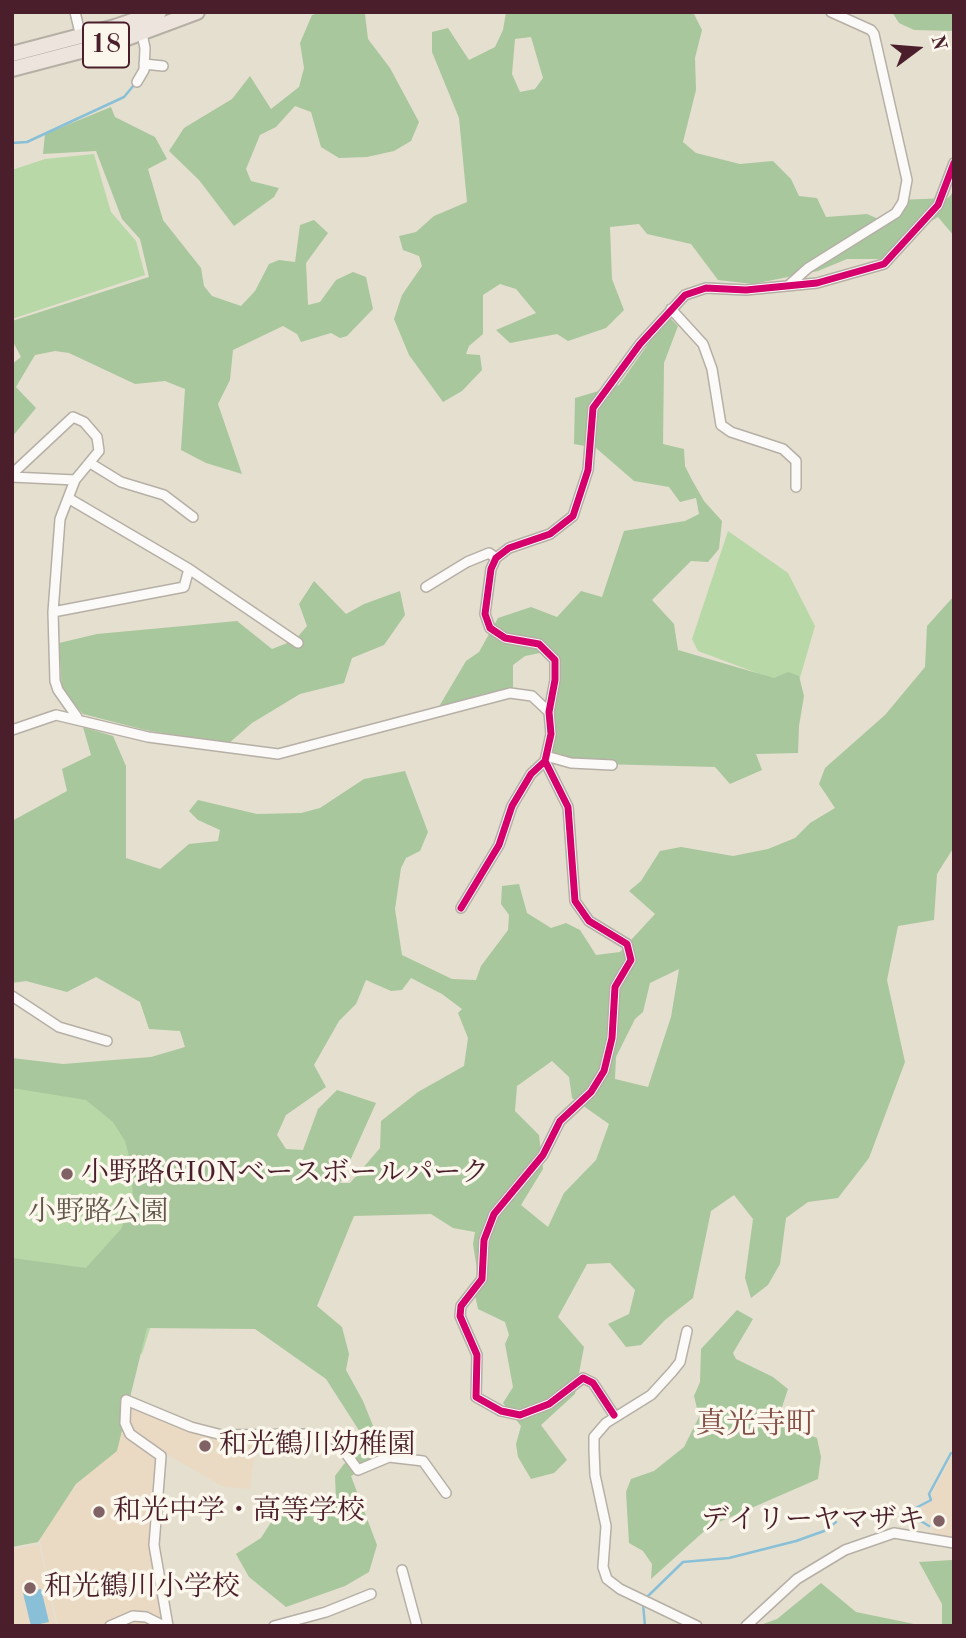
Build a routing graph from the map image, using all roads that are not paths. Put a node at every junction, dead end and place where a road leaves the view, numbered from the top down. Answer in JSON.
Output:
{"nodes":[{"id":1,"x":75,"y":12,"type":"edge"},
{"id":2,"x":159,"y":12,"type":"edge"},
{"id":3,"x":831,"y":12,"type":"edge"},
{"id":4,"x":187,"y":14,"type":"edge"},
{"id":5,"x":142,"y":34,"type":"junction"},
{"id":6,"x":81,"y":37,"type":"junction"},
{"id":7,"x":12,"y":54,"type":"edge"},
{"id":8,"x":144,"y":64,"type":"junction"},
{"id":9,"x":163,"y":66,"type":"dead end"},
{"id":10,"x":12,"y":69,"type":"edge"},
{"id":11,"x":137,"y":82,"type":"dead end"},
{"id":12,"x":954,"y":163,"type":"edge"},
{"id":13,"x":789,"y":285,"type":"junction"},
{"id":14,"x":671,"y":309,"type":"junction"},
{"id":15,"x":90,"y":463,"type":"junction"},
{"id":16,"x":12,"y":476,"type":"edge"},
{"id":17,"x":75,"y":480,"type":"junction"},
{"id":18,"x":796,"y":487,"type":"dead end"},
{"id":19,"x":68,"y":498,"type":"junction"},
{"id":20,"x":193,"y":517,"type":"dead end"},
{"id":21,"x":496,"y":558,"type":"junction"},
{"id":22,"x":189,"y":569,"type":"junction"},
{"id":23,"x":426,"y":587,"type":"dead end"},
{"id":24,"x":53,"y":612,"type":"junction"},
{"id":25,"x":298,"y":643,"type":"dead end"},
{"id":26,"x":549,"y":712,"type":"junction"},
{"id":27,"x":77,"y":717,"type":"junction"},
{"id":28,"x":12,"y":730,"type":"edge"},
{"id":29,"x":545,"y":759,"type":"junction"},
{"id":30,"x":612,"y":765,"type":"dead end"},
{"id":31,"x":461,"y":908,"type":"dead end"},
{"id":32,"x":12,"y":996,"type":"edge"},
{"id":33,"x":107,"y":1041,"type":"dead end"},
{"id":34,"x":687,"y":1331,"type":"dead end"},
{"id":35,"x":614,"y":1415,"type":"junction"},
{"id":36,"x":446,"y":1493,"type":"dead end"},
{"id":37,"x":954,"y":1543,"type":"edge"},
{"id":38,"x":402,"y":1570,"type":"dead end"},
{"id":39,"x":407,"y":1585,"type":"junction"},
{"id":40,"x":394,"y":1587,"type":"dead end"},
{"id":41,"x":371,"y":1594,"type":"dead end"},
{"id":42,"x":110,"y":1626,"type":"edge"},
{"id":43,"x":166,"y":1626,"type":"edge"},
{"id":44,"x":274,"y":1626,"type":"edge"},
{"id":45,"x":417,"y":1626,"type":"edge"},
{"id":46,"x":697,"y":1626,"type":"edge"},
{"id":47,"x":746,"y":1626,"type":"edge"}],
"edges":[{"from":1,"to":6,"type":"street"},
{"from":2,"to":6,"type":"main road","number":"18"},
{"from":3,"to":13,"type":"street"},
{"from":4,"to":5,"type":"main road","number":"18"},
{"from":5,"to":8,"type":"street"},
{"from":5,"to":10,"type":"main road","number":"18"},
{"from":6,"to":7,"type":"main road","number":"18"},
{"from":8,"to":9,"type":"street"},
{"from":8,"to":11,"type":"street"},
{"from":12,"to":13,"type":"street"},
{"from":13,"to":14,"type":"street"},
{"from":14,"to":18,"type":"street"},
{"from":14,"to":21,"type":"street"},
{"from":15,"to":16,"type":"street"},
{"from":15,"to":17,"type":"street"},
{"from":15,"to":20,"type":"street"},
{"from":16,"to":17,"type":"street"},
{"from":17,"to":19,"type":"street"},
{"from":19,"to":22,"type":"street"},
{"from":19,"to":24,"type":"street"},
{"from":21,"to":23,"type":"street"},
{"from":21,"to":26,"type":"street"},
{"from":22,"to":24,"type":"street"},
{"from":22,"to":25,"type":"street"},
{"from":24,"to":27,"type":"street"},
{"from":26,"to":27,"type":"street"},
{"from":26,"to":29,"type":"street"},
{"from":27,"to":28,"type":"street"},
{"from":29,"to":30,"type":"street"},
{"from":29,"to":31,"type":"street"},
{"from":29,"to":35,"type":"street"},
{"from":32,"to":33,"type":"street"},
{"from":34,"to":35,"type":"street"},
{"from":35,"to":46,"type":"street"},
{"from":36,"to":43,"type":"street"},
{"from":37,"to":47,"type":"street"},
{"from":38,"to":39,"type":"street"},
{"from":39,"to":40,"type":"street"},
{"from":39,"to":45,"type":"street"},
{"from":41,"to":44,"type":"street"},
{"from":42,"to":43,"type":"street"}]}
